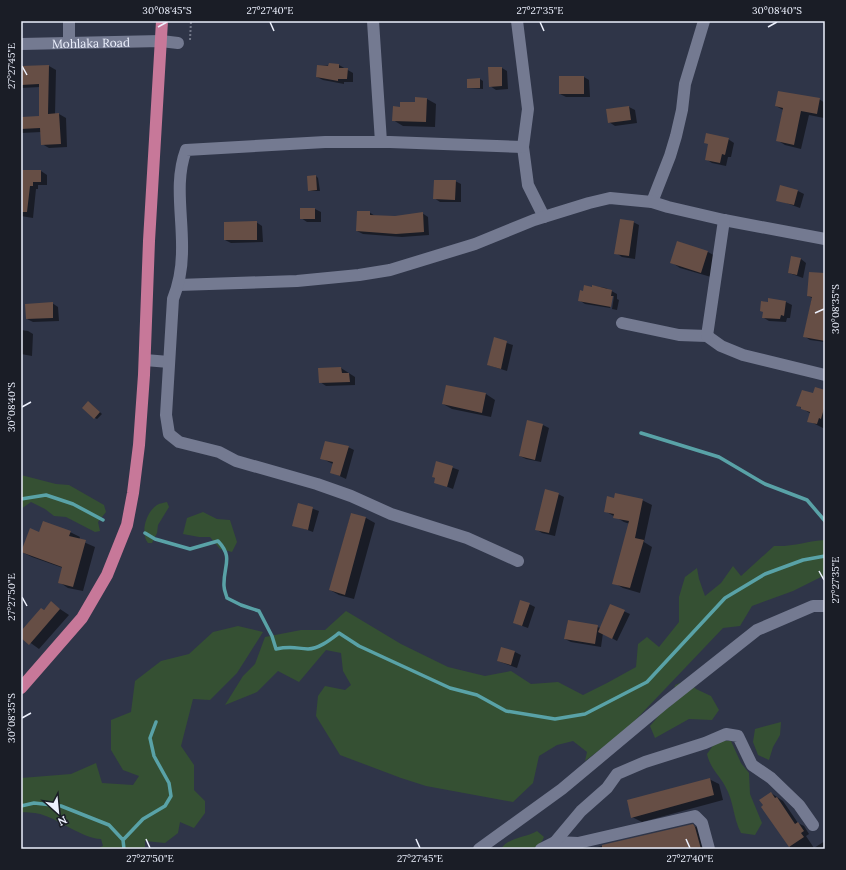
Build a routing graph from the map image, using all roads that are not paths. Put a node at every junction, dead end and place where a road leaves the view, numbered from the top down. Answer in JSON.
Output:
{"nodes":[{"id":1,"x":69,"y":21,"type":"edge"},
{"id":2,"x":162,"y":21,"type":"edge"},
{"id":3,"x":373,"y":21,"type":"edge"},
{"id":4,"x":517,"y":21,"type":"edge"},
{"id":5,"x":704,"y":21,"type":"edge"},
{"id":6,"x":160,"y":41,"type":"junction"},
{"id":7,"x":69,"y":43,"type":"junction"},
{"id":8,"x":178,"y":43,"type":"dead end"},
{"id":9,"x":21,"y":44,"type":"edge"},
{"id":10,"x":381,"y":142,"type":"junction"},
{"id":11,"x":523,"y":147,"type":"junction"},
{"id":12,"x":652,"y":202,"type":"junction"},
{"id":13,"x":544,"y":217,"type":"junction"},
{"id":14,"x":724,"y":220,"type":"junction"},
{"id":15,"x":825,"y":239,"type":"edge"},
{"id":16,"x":178,"y":285,"type":"junction"},
{"id":17,"x":622,"y":323,"type":"dead end"},
{"id":18,"x":707,"y":336,"type":"junction"},
{"id":19,"x":145,"y":360,"type":"junction"},
{"id":20,"x":169,"y":362,"type":"junction"},
{"id":21,"x":825,"y":375,"type":"edge"},
{"id":22,"x":518,"y":561,"type":"dead end"},
{"id":23,"x":825,"y":606,"type":"edge"},
{"id":24,"x":21,"y":688,"type":"edge"},
{"id":25,"x":813,"y":825,"type":"dead end"},
{"id":26,"x":556,"y":845,"type":"edge"},
{"id":27,"x":479,"y":849,"type":"edge"},
{"id":28,"x":541,"y":849,"type":"edge"},
{"id":29,"x":708,"y":849,"type":"edge"}],
"edges":[{"from":1,"to":7,"type":"street"},
{"from":2,"to":6,"type":"main road"},
{"from":3,"to":10,"type":"street"},
{"from":4,"to":11,"type":"street"},
{"from":5,"to":12,"type":"street"},
{"from":6,"to":7,"type":"street","name":"Mohlaka Road"},
{"from":6,"to":8,"type":"street","name":"Mohlaka Road"},
{"from":6,"to":19,"type":"main road"},
{"from":7,"to":9,"type":"street","name":"Mohlaka Road"},
{"from":10,"to":11,"type":"street"},
{"from":10,"to":16,"type":"street"},
{"from":11,"to":13,"type":"street"},
{"from":12,"to":13,"type":"street"},
{"from":12,"to":14,"type":"street"},
{"from":13,"to":16,"type":"street"},
{"from":14,"to":15,"type":"street"},
{"from":14,"to":18,"type":"street"},
{"from":16,"to":20,"type":"street"},
{"from":17,"to":18,"type":"street"},
{"from":18,"to":21,"type":"street"},
{"from":19,"to":20,"type":"street"},
{"from":19,"to":24,"type":"main road"},
{"from":20,"to":22,"type":"street"},
{"from":23,"to":27,"type":"street"},
{"from":25,"to":26,"type":"street"},
{"from":26,"to":28,"type":"street"},
{"from":26,"to":29,"type":"street"}]}
